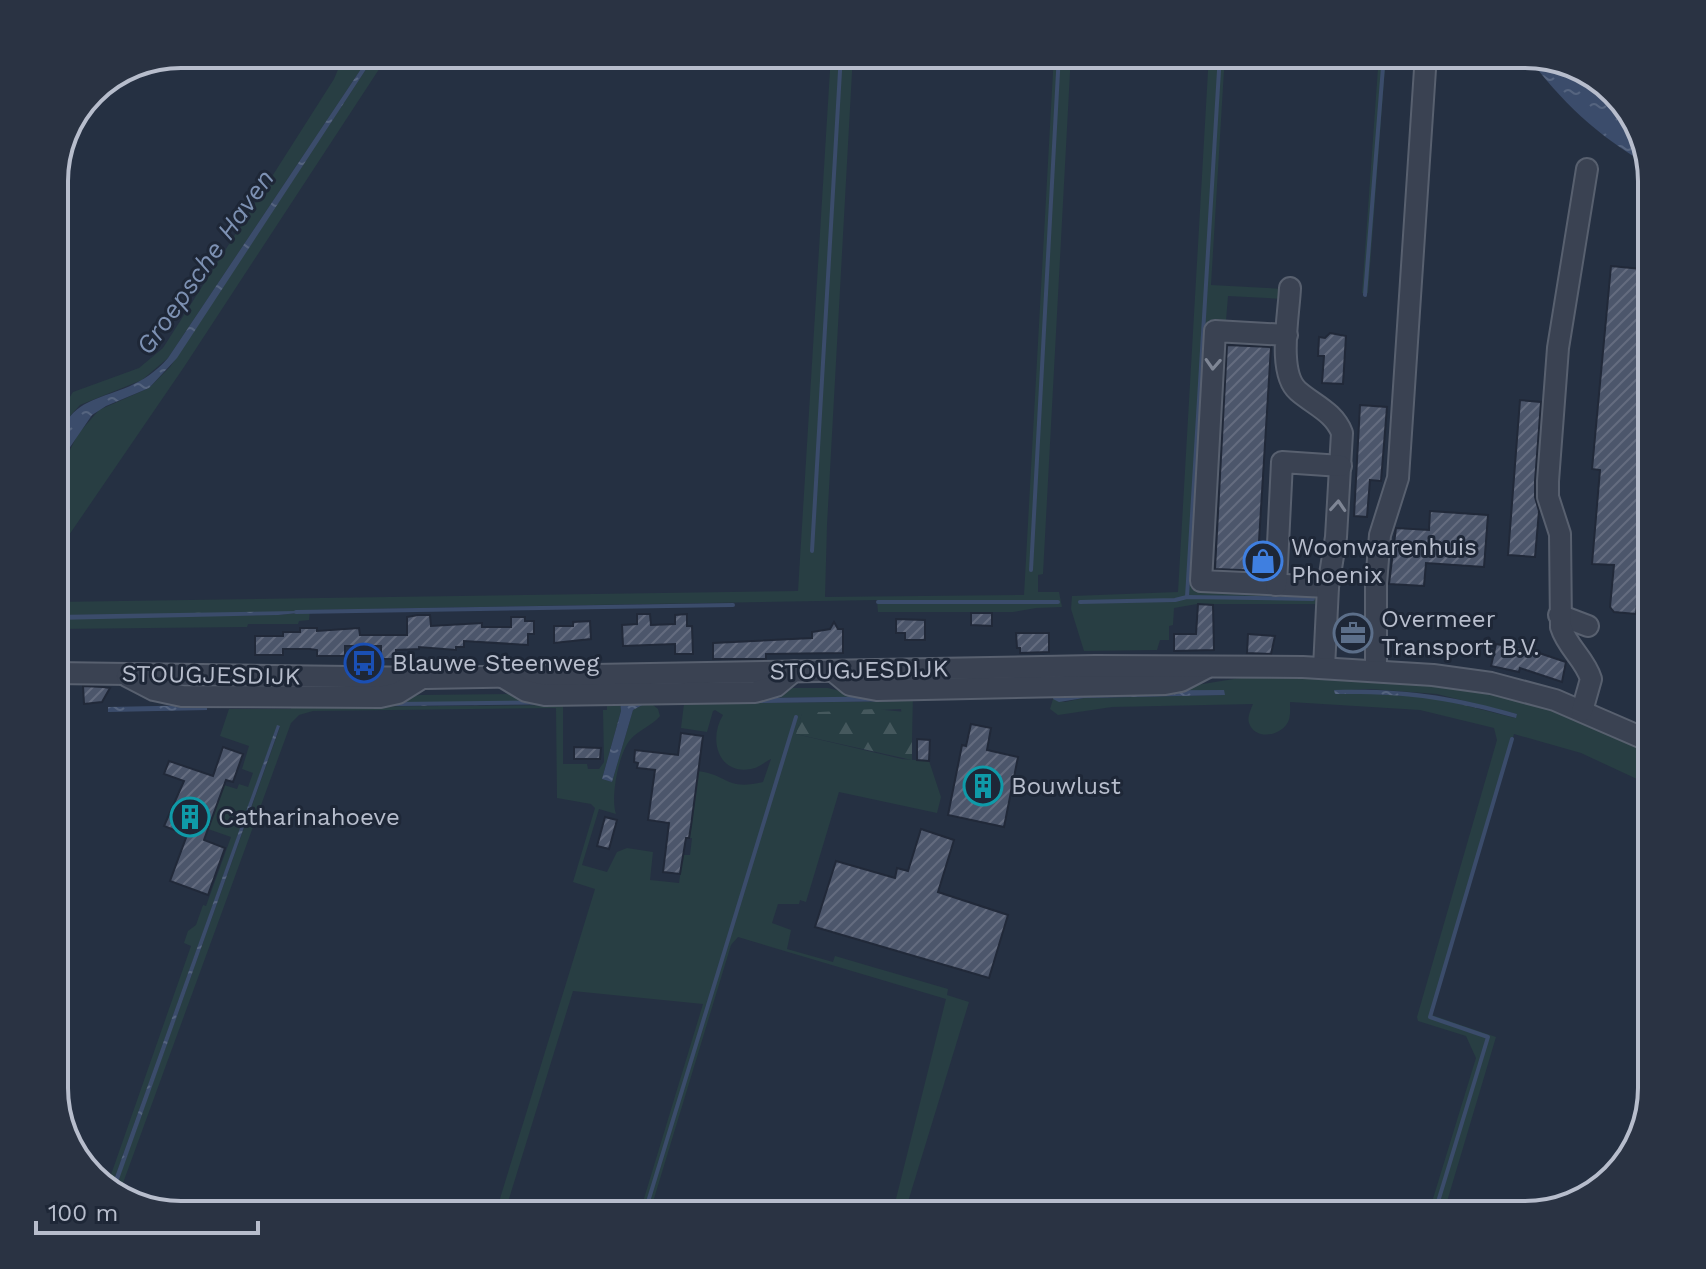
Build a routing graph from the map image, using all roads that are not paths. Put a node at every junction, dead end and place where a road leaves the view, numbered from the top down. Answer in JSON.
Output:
{"nodes":[{"id":1,"x":1425,"y":68,"type":"edge"},
{"id":2,"x":1587,"y":169,"type":"dead end"},
{"id":3,"x":1290,"y":288,"type":"dead end"},
{"id":4,"x":1287,"y":335,"type":"junction"},
{"id":5,"x":1342,"y":457,"type":"junction"},
{"id":6,"x":1276,"y":585,"type":"junction"},
{"id":7,"x":1328,"y":587,"type":"junction"},
{"id":8,"x":1559,"y":615,"type":"junction"},
{"id":9,"x":1588,"y":626,"type":"dead end"},
{"id":10,"x":1324,"y":668,"type":"junction"},
{"id":11,"x":1376,"y":671,"type":"junction"},
{"id":12,"x":68,"y":673,"type":"edge"},
{"id":13,"x":1582,"y":711,"type":"junction"},
{"id":14,"x":1638,"y":736,"type":"edge"}],
"edges":[{"from":1,"to":11,"type":"street"},
{"from":2,"to":8,"type":"street"},
{"from":3,"to":4,"type":"street"},
{"from":4,"to":5,"type":"street"},
{"from":4,"to":6,"type":"street","one_way":true},
{"from":5,"to":6,"type":"street"},
{"from":7,"to":5,"type":"street","one_way":true},
{"from":6,"to":7,"type":"street"},
{"from":7,"to":10,"type":"street"},
{"from":8,"to":9,"type":"street"},
{"from":8,"to":13,"type":"street"},
{"from":10,"to":11,"type":"street","name":"STOUGJESDIJK"},
{"from":10,"to":12,"type":"street","name":"STOUGJESDIJK"},
{"from":11,"to":13,"type":"street","name":"STOUGJESDIJK"},
{"from":13,"to":14,"type":"street","name":"STOUGJESDIJK"}]}
